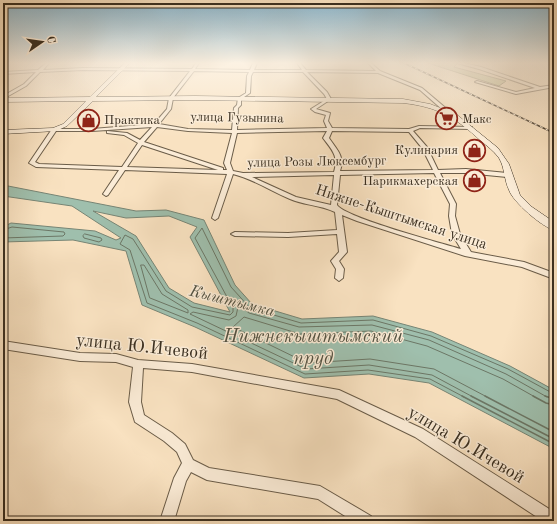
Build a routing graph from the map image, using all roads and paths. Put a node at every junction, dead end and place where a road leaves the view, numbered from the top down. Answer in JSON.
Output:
{"nodes":[{"id":1,"x":21,"y":87,"type":"edge"},
{"id":2,"x":103,"y":87,"type":"edge"},
{"id":3,"x":179,"y":87,"type":"edge"},
{"id":4,"x":249,"y":87,"type":"edge"},
{"id":5,"x":320,"y":87,"type":"edge"},
{"id":6,"x":417,"y":87,"type":"edge"},
{"id":7,"x":496,"y":87,"type":"edge"},
{"id":8,"x":544,"y":87,"type":"edge"},
{"id":9,"x":540,"y":88,"type":"joint"},
{"id":10,"x":171,"y":98,"type":"junction"},
{"id":11,"x":3,"y":99,"type":"edge"},
{"id":12,"x":90,"y":99,"type":"junction"},
{"id":13,"x":239,"y":99,"type":"junction"},
{"id":14,"x":329,"y":99,"type":"junction"},
{"id":15,"x":446,"y":110,"type":"junction"},
{"id":16,"x":155,"y":125,"type":"junction"},
{"id":17,"x":470,"y":128,"type":"junction"},
{"id":18,"x":330,"y":129,"type":"junction"},
{"id":19,"x":54,"y":130,"type":"junction"},
{"id":20,"x":92,"y":130,"type":"junction"},
{"id":21,"x":233,"y":131,"type":"junction"},
{"id":22,"x":410,"y":131,"type":"junction"},
{"id":23,"x":3,"y":132,"type":"edge"},
{"id":24,"x":141,"y":143,"type":"junction"},
{"id":25,"x":124,"y":169,"type":"junction"},
{"id":26,"x":231,"y":172,"type":"junction"},
{"id":27,"x":336,"y":172,"type":"junction"},
{"id":28,"x":437,"y":172,"type":"junction"},
{"id":29,"x":243,"y":175,"type":"junction"},
{"id":30,"x":508,"y":175,"type":"junction"},
{"id":31,"x":106,"y":194,"type":"dead end"},
{"id":32,"x":338,"y":211,"type":"junction"},
{"id":33,"x":216,"y":218,"type":"dead end"},
{"id":34,"x":554,"y":227,"type":"edge"},
{"id":35,"x":341,"y":232,"type":"junction"},
{"id":36,"x":235,"y":234,"type":"dead end"},
{"id":37,"x":468,"y":254,"type":"junction"},
{"id":38,"x":554,"y":276,"type":"edge"},
{"id":39,"x":339,"y":278,"type":"dead end"},
{"id":40,"x":3,"y":345,"type":"edge"},
{"id":41,"x":138,"y":364,"type":"junction"},
{"id":42,"x":189,"y":464,"type":"junction"},
{"id":43,"x":554,"y":520,"type":"edge"},
{"id":44,"x":167,"y":521,"type":"edge"},
{"id":45,"x":366,"y":521,"type":"edge"}],
"edges":[{"from":1,"to":11,"type":"street"},
{"from":2,"to":12,"type":"main road"},
{"from":3,"to":10,"type":"street"},
{"from":4,"to":13,"type":"street"},
{"from":5,"to":14,"type":"street"},
{"from":6,"to":15,"type":"street"},
{"from":7,"to":9,"type":"street"},
{"from":8,"to":9,"type":"street"},
{"from":10,"to":12,"type":"main road"},
{"from":10,"to":13,"type":"main road"},
{"from":10,"to":16,"type":"street"},
{"from":11,"to":12,"type":"main road"},
{"from":12,"to":19,"type":"main road"},
{"from":13,"to":14,"type":"main road"},
{"from":13,"to":21,"type":"street"},
{"from":14,"to":15,"type":"main road"},
{"from":14,"to":18,"type":"street"},
{"from":15,"to":17,"type":"main road"},
{"from":16,"to":20,"type":"street","name":"улица Гузынина"},
{"from":16,"to":21,"type":"street","name":"улица Гузынина"},
{"from":16,"to":24,"type":"street"},
{"from":17,"to":22,"type":"street","name":"улица Гузынина"},
{"from":17,"to":30,"type":"main road"},
{"from":18,"to":21,"type":"street","name":"улица Гузынина"},
{"from":18,"to":22,"type":"street","name":"улица Гузынина"},
{"from":18,"to":27,"type":"street"},
{"from":19,"to":20,"type":"street","name":"улица Гузынина"},
{"from":19,"to":23,"type":"main road","name":"улица Гузынина"},
{"from":19,"to":25,"type":"street","name":"улица Розы Люксембург"},
{"from":20,"to":24,"type":"street"},
{"from":21,"to":26,"type":"street"},
{"from":22,"to":28,"type":"street"},
{"from":24,"to":25,"type":"street"},
{"from":24,"to":26,"type":"street"},
{"from":25,"to":26,"type":"street","name":"улица Розы Люксембург"},
{"from":25,"to":31,"type":"street"},
{"from":26,"to":29,"type":"street","name":"улица Розы Люксембург"},
{"from":26,"to":33,"type":"street"},
{"from":27,"to":28,"type":"street","name":"улица Розы Люксембург"},
{"from":27,"to":29,"type":"street","name":"улица Розы Люксембург"},
{"from":27,"to":32,"type":"street"},
{"from":28,"to":30,"type":"street","name":"улица Розы Люксембург"},
{"from":28,"to":37,"type":"street"},
{"from":29,"to":32,"type":"street","name":"Нижне-Кыштымская улица"},
{"from":30,"to":34,"type":"main road"},
{"from":32,"to":35,"type":"street"},
{"from":32,"to":37,"type":"street","name":"Нижне-Кыштымская улица"},
{"from":35,"to":36,"type":"street"},
{"from":35,"to":39,"type":"street"},
{"from":37,"to":38,"type":"street","name":"Нижне-Кыштымская улица"},
{"from":40,"to":41,"type":"street","name":"улица Ю.Ичевой"},
{"from":41,"to":42,"type":"street"},
{"from":41,"to":43,"type":"street","name":"улица Ю.Ичевой"},
{"from":42,"to":44,"type":"street"},
{"from":42,"to":45,"type":"street"}]}
